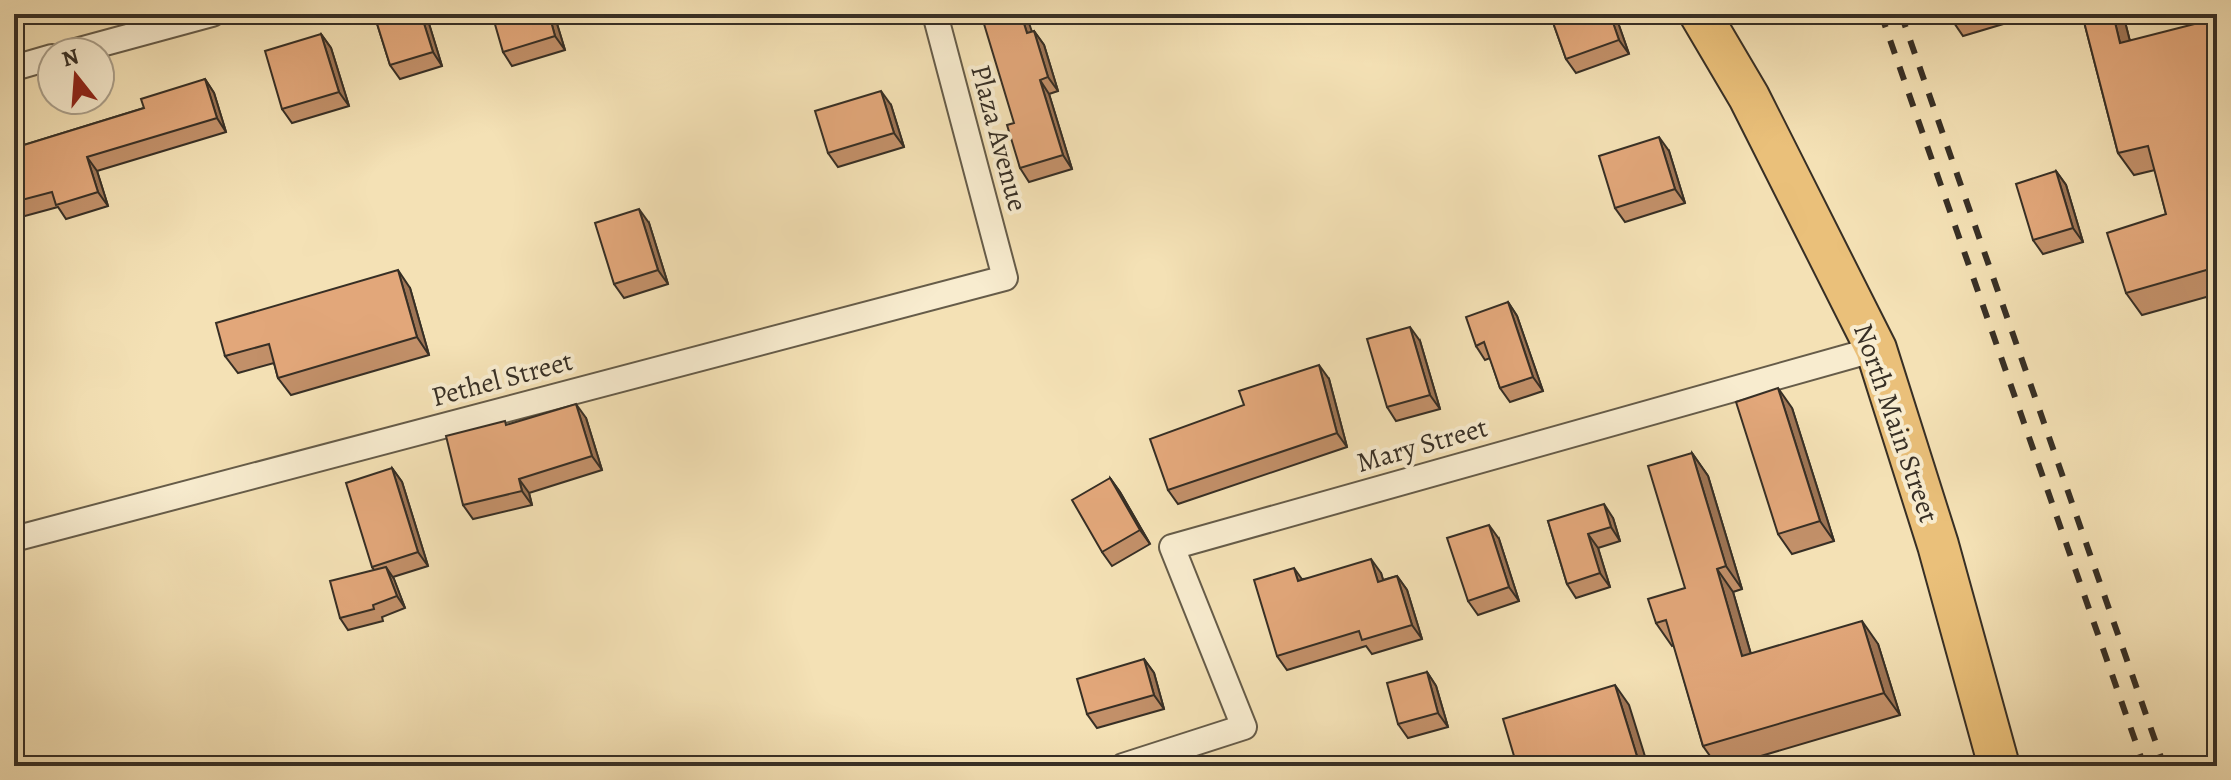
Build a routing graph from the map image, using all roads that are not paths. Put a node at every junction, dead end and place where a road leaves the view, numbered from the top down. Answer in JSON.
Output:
{"nodes":[{"id":1,"x":212,"y":14,"type":"edge"},
{"id":2,"x":935,"y":14,"type":"edge"},
{"id":3,"x":1700,"y":14,"type":"edge"},
{"id":4,"x":116,"y":40,"type":"edge"},
{"id":5,"x":36,"y":62,"type":"edge"},
{"id":6,"x":14,"y":68,"type":"edge"},
{"id":7,"x":1005,"y":278,"type":"joint"},
{"id":8,"x":1876,"y":349,"type":"junction"},
{"id":9,"x":14,"y":539,"type":"edge"},
{"id":10,"x":1123,"y":766,"type":"edge"},
{"id":11,"x":1999,"y":766,"type":"edge"}],
"edges":[{"from":1,"to":4,"type":"street"},
{"from":2,"to":7,"type":"street","name":"Plaza Avenue"},
{"from":3,"to":8,"type":"main road","name":"North Main Street"},
{"from":5,"to":6,"type":"street"},
{"from":7,"to":9,"type":"street","name":"Pethel Street"},
{"from":8,"to":10,"type":"street","name":"Mary Street"},
{"from":8,"to":11,"type":"main road","name":"North Main Street"}]}
